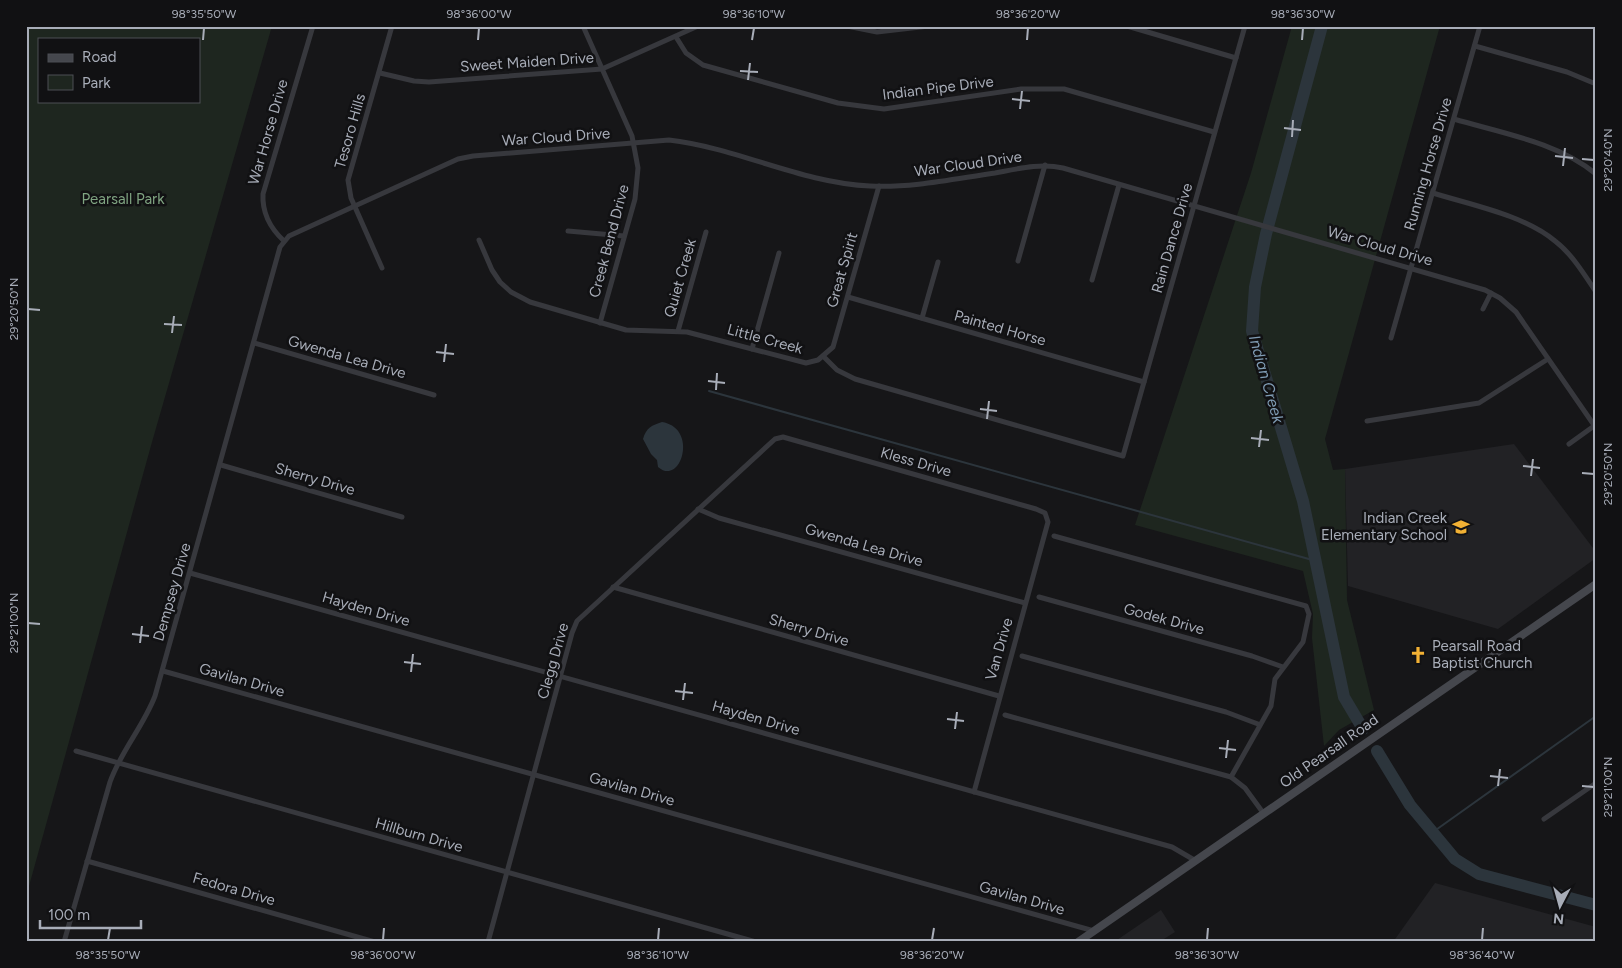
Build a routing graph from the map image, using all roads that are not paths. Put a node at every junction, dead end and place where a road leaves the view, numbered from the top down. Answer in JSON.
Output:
{"nodes":[{"id":1,"x":313,"y":26,"type":"edge"},
{"id":2,"x":392,"y":26,"type":"edge"},
{"id":3,"x":583,"y":26,"type":"edge"},
{"id":4,"x":698,"y":26,"type":"edge"},
{"id":5,"x":848,"y":26,"type":"edge"},
{"id":6,"x":929,"y":26,"type":"edge"},
{"id":7,"x":1127,"y":26,"type":"edge"},
{"id":8,"x":1245,"y":26,"type":"edge"},
{"id":9,"x":1480,"y":26,"type":"edge"},
{"id":10,"x":676,"y":37,"type":"junction"},
{"id":11,"x":1475,"y":46,"type":"junction"},
{"id":12,"x":1236,"y":58,"type":"junction"},
{"id":13,"x":602,"y":69,"type":"junction"},
{"id":14,"x":380,"y":72,"type":"junction"},
{"id":15,"x":1596,"y":84,"type":"edge"},
{"id":16,"x":1454,"y":119,"type":"junction"},
{"id":17,"x":1214,"y":132,"type":"junction"},
{"id":18,"x":634,"y":144,"type":"junction"},
{"id":19,"x":1045,"y":165,"type":"junction"},
{"id":20,"x":1596,"y":174,"type":"edge"},
{"id":21,"x":1119,"y":185,"type":"junction"},
{"id":22,"x":879,"y":186,"type":"junction"},
{"id":23,"x":1433,"y":193,"type":"junction"},
{"id":24,"x":355,"y":207,"type":"junction"},
{"id":25,"x":1194,"y":207,"type":"junction"},
{"id":26,"x":568,"y":231,"type":"dead end"},
{"id":27,"x":706,"y":232,"type":"dead end"},
{"id":28,"x":624,"y":236,"type":"junction"},
{"id":29,"x":479,"y":240,"type":"dead end"},
{"id":30,"x":284,"y":241,"type":"junction"},
{"id":31,"x":779,"y":253,"type":"dead end"},
{"id":32,"x":1018,"y":261,"type":"dead end"},
{"id":33,"x":938,"y":262,"type":"dead end"},
{"id":34,"x":382,"y":268,"type":"dead end"},
{"id":35,"x":1411,"y":268,"type":"junction"},
{"id":36,"x":1092,"y":280,"type":"dead end"},
{"id":37,"x":1596,"y":292,"type":"edge"},
{"id":38,"x":1491,"y":293,"type":"junction"},
{"id":39,"x":848,"y":297,"type":"junction"},
{"id":40,"x":1483,"y":309,"type":"dead end"},
{"id":41,"x":922,"y":318,"type":"junction"},
{"id":42,"x":600,"y":323,"type":"junction"},
{"id":43,"x":678,"y":331,"type":"junction"},
{"id":44,"x":1391,"y":338,"type":"dead end"},
{"id":45,"x":254,"y":343,"type":"junction"},
{"id":46,"x":752,"y":349,"type":"junction"},
{"id":47,"x":824,"y":357,"type":"junction"},
{"id":48,"x":1548,"y":359,"type":"junction"},
{"id":49,"x":1144,"y":382,"type":"junction"},
{"id":50,"x":434,"y":395,"type":"dead end"},
{"id":51,"x":1367,"y":421,"type":"dead end"},
{"id":52,"x":1595,"y":427,"type":"edge"},
{"id":53,"x":778,"y":438,"type":"joint"},
{"id":54,"x":1569,"y":444,"type":"dead end"},
{"id":55,"x":221,"y":465,"type":"junction"},
{"id":56,"x":698,"y":509,"type":"junction"},
{"id":57,"x":1046,"y":513,"type":"joint"},
{"id":58,"x":402,"y":516,"type":"dead end"},
{"id":59,"x":1054,"y":536,"type":"dead end"},
{"id":60,"x":190,"y":573,"type":"junction"},
{"id":61,"x":1596,"y":584,"type":"edge"},
{"id":62,"x":613,"y":587,"type":"junction"},
{"id":63,"x":1038,"y":597,"type":"dead end"},
{"id":64,"x":1025,"y":603,"type":"junction"},
{"id":65,"x":1022,"y":656,"type":"dead end"},
{"id":66,"x":1283,"y":667,"type":"junction"},
{"id":67,"x":163,"y":671,"type":"junction"},
{"id":68,"x":561,"y":676,"type":"junction"},
{"id":69,"x":999,"y":696,"type":"junction"},
{"id":70,"x":1005,"y":715,"type":"dead end"},
{"id":71,"x":1258,"y":724,"type":"junction"},
{"id":72,"x":76,"y":751,"type":"dead end"},
{"id":73,"x":118,"y":763,"type":"junction"},
{"id":74,"x":534,"y":774,"type":"junction"},
{"id":75,"x":1231,"y":777,"type":"junction"},
{"id":76,"x":1596,"y":783,"type":"edge"},
{"id":77,"x":974,"y":792,"type":"junction"},
{"id":78,"x":1264,"y":814,"type":"junction"},
{"id":79,"x":1544,"y":819,"type":"dead end"},
{"id":80,"x":87,"y":861,"type":"junction"},
{"id":81,"x":1196,"y":861,"type":"junction"},
{"id":82,"x":507,"y":872,"type":"junction"},
{"id":83,"x":1094,"y":931,"type":"junction"},
{"id":84,"x":64,"y":942,"type":"edge"},
{"id":85,"x":375,"y":942,"type":"edge"},
{"id":86,"x":488,"y":942,"type":"edge"},
{"id":87,"x":756,"y":942,"type":"edge"},
{"id":88,"x":1078,"y":942,"type":"edge"}],
"edges":[{"from":1,"to":30,"type":"street","name":"War Horse Drive"},
{"from":2,"to":14,"type":"street","name":"Tesoro Hills"},
{"from":3,"to":13,"type":"street","name":"Creek Bend Drive"},
{"from":4,"to":10,"type":"street","name":"Sweet Maiden Drive"},
{"from":5,"to":6,"type":"street"},
{"from":7,"to":12,"type":"street"},
{"from":8,"to":12,"type":"street","name":"Rain Dance Drive"},
{"from":9,"to":11,"type":"street","name":"Running Horse Drive"},
{"from":10,"to":13,"type":"street","name":"Sweet Maiden Drive"},
{"from":10,"to":17,"type":"street","name":"Indian Pipe Drive"},
{"from":11,"to":15,"type":"street"},
{"from":11,"to":16,"type":"street","name":"Running Horse Drive"},
{"from":12,"to":17,"type":"street","name":"Rain Dance Drive"},
{"from":13,"to":14,"type":"street","name":"Sweet Maiden Drive"},
{"from":13,"to":18,"type":"street","name":"Creek Bend Drive"},
{"from":14,"to":24,"type":"street","name":"Tesoro Hills"},
{"from":16,"to":20,"type":"street"},
{"from":16,"to":23,"type":"street","name":"Running Horse Drive"},
{"from":17,"to":25,"type":"street","name":"Rain Dance Drive"},
{"from":18,"to":22,"type":"street","name":"War Cloud Drive"},
{"from":18,"to":24,"type":"street","name":"War Cloud Drive"},
{"from":18,"to":28,"type":"street","name":"Creek Bend Drive"},
{"from":19,"to":21,"type":"street","name":"War Cloud Drive"},
{"from":19,"to":22,"type":"street","name":"War Cloud Drive"},
{"from":19,"to":32,"type":"street"},
{"from":21,"to":25,"type":"street","name":"War Cloud Drive"},
{"from":21,"to":36,"type":"street"},
{"from":22,"to":39,"type":"street","name":"Great Spirit"},
{"from":23,"to":35,"type":"street","name":"Running Horse Drive"},
{"from":23,"to":37,"type":"street"},
{"from":24,"to":30,"type":"street","name":"War Cloud Drive"},
{"from":24,"to":34,"type":"street","name":"Tesoro Hills"},
{"from":25,"to":35,"type":"street","name":"War Cloud Drive"},
{"from":25,"to":49,"type":"street","name":"Rain Dance Drive"},
{"from":26,"to":28,"type":"street"},
{"from":27,"to":43,"type":"street","name":"Quiet Creek"},
{"from":28,"to":42,"type":"street","name":"Creek Bend Drive"},
{"from":29,"to":42,"type":"street","name":"Little Creek"},
{"from":30,"to":45,"type":"street","name":"Dempsey Drive"},
{"from":31,"to":46,"type":"street"},
{"from":33,"to":41,"type":"street"},
{"from":35,"to":38,"type":"street","name":"War Cloud Drive"},
{"from":35,"to":44,"type":"street","name":"Running Horse Drive"},
{"from":38,"to":40,"type":"street"},
{"from":38,"to":48,"type":"street","name":"War Cloud Drive"},
{"from":39,"to":41,"type":"street","name":"Painted Horse"},
{"from":39,"to":47,"type":"street","name":"Great Spirit"},
{"from":41,"to":49,"type":"street","name":"Painted Horse"},
{"from":42,"to":43,"type":"street","name":"Little Creek"},
{"from":43,"to":46,"type":"street","name":"Little Creek"},
{"from":45,"to":50,"type":"street","name":"Gwenda Lea Drive"},
{"from":45,"to":55,"type":"street","name":"Dempsey Drive"},
{"from":46,"to":47,"type":"street","name":"Little Creek"},
{"from":47,"to":49,"type":"street","name":"Rain Dance Drive"},
{"from":48,"to":51,"type":"street"},
{"from":48,"to":52,"type":"street","name":"War Cloud Drive"},
{"from":52,"to":54,"type":"street"},
{"from":53,"to":56,"type":"street","name":"Clegg Drive"},
{"from":53,"to":57,"type":"street","name":"Kless Drive"},
{"from":55,"to":58,"type":"street","name":"Sherry Drive"},
{"from":55,"to":60,"type":"street","name":"Dempsey Drive"},
{"from":56,"to":62,"type":"street","name":"Clegg Drive"},
{"from":56,"to":64,"type":"street","name":"Gwenda Lea Drive"},
{"from":57,"to":64,"type":"street","name":"Van Drive"},
{"from":59,"to":66,"type":"street"},
{"from":60,"to":67,"type":"street","name":"Dempsey Drive"},
{"from":60,"to":68,"type":"street","name":"Hayden Drive"},
{"from":61,"to":78,"type":"main road","name":"Old Pearsall Road"},
{"from":62,"to":68,"type":"street","name":"Clegg Drive"},
{"from":62,"to":69,"type":"street","name":"Sherry Drive"},
{"from":63,"to":66,"type":"street","name":"Godek Drive"},
{"from":64,"to":69,"type":"street","name":"Van Drive"},
{"from":65,"to":71,"type":"street"},
{"from":66,"to":71,"type":"street"},
{"from":67,"to":73,"type":"street","name":"Dempsey Drive"},
{"from":67,"to":74,"type":"street","name":"Gavilan Drive"},
{"from":68,"to":74,"type":"street","name":"Clegg Drive"},
{"from":68,"to":77,"type":"street","name":"Hayden Drive"},
{"from":69,"to":77,"type":"street","name":"Van Drive"},
{"from":70,"to":75,"type":"street"},
{"from":71,"to":75,"type":"street"},
{"from":72,"to":73,"type":"street","name":"Hillburn Drive"},
{"from":73,"to":80,"type":"street","name":"Dempsey Drive"},
{"from":73,"to":82,"type":"street","name":"Hillburn Drive"},
{"from":74,"to":82,"type":"street","name":"Clegg Drive"},
{"from":74,"to":83,"type":"street","name":"Gavilan Drive"},
{"from":75,"to":78,"type":"street"},
{"from":76,"to":79,"type":"street"},
{"from":77,"to":81,"type":"street","name":"Hayden Drive"},
{"from":78,"to":81,"type":"main road","name":"Old Pearsall Road"},
{"from":80,"to":84,"type":"street","name":"Dempsey Drive"},
{"from":80,"to":85,"type":"street","name":"Fedora Drive"},
{"from":81,"to":83,"type":"main road","name":"Old Pearsall Road"},
{"from":82,"to":86,"type":"street","name":"Clegg Drive"},
{"from":82,"to":87,"type":"street","name":"Hillburn Drive"},
{"from":83,"to":88,"type":"main road","name":"Old Pearsall Road"}]}
